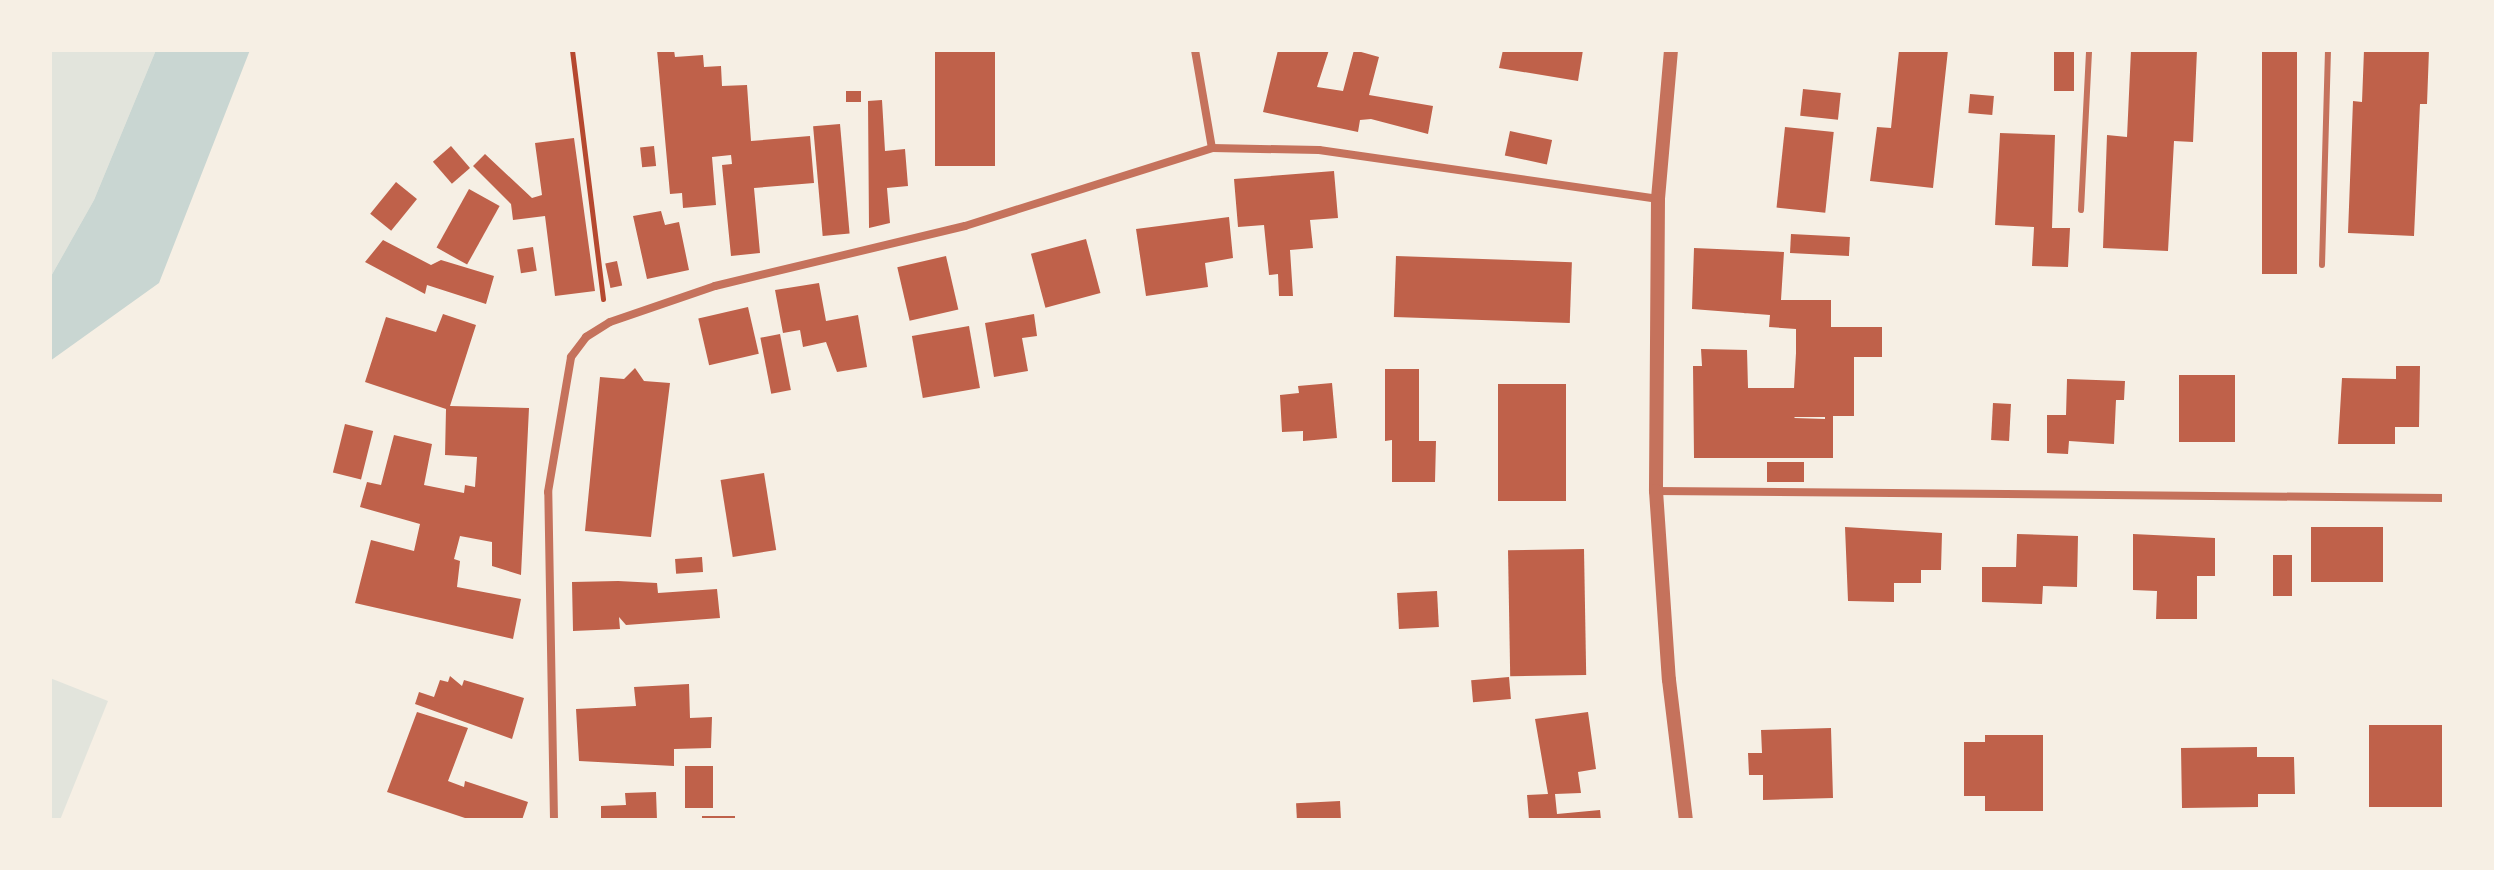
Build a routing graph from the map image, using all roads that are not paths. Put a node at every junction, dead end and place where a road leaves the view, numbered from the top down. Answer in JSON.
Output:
{"nodes":[{"id":1,"x":1195,"y":50,"type":"edge"},
{"id":2,"x":1671,"y":50,"type":"edge"},
{"id":3,"x":2089,"y":50,"type":"edge"},
{"id":4,"x":2328,"y":50,"type":"edge"},
{"id":5,"x":1212,"y":148,"type":"junction"},
{"id":6,"x":1658,"y":199,"type":"junction"},
{"id":7,"x":2081,"y":210,"type":"dead end"},
{"id":8,"x":2322,"y":265,"type":"dead end"},
{"id":9,"x":1656,"y":491,"type":"junction"},
{"id":10,"x":2444,"y":498,"type":"edge"},
{"id":11,"x":554,"y":820,"type":"edge"},
{"id":12,"x":1686,"y":820,"type":"edge"}],
"edges":[{"from":1,"to":5,"type":"street"},
{"from":2,"to":6,"type":"street"},
{"from":3,"to":7,"type":"lane"},
{"from":4,"to":8,"type":"lane"},
{"from":5,"to":6,"type":"street"},
{"from":5,"to":11,"type":"street"},
{"from":6,"to":9,"type":"street"},
{"from":9,"to":10,"type":"street"},
{"from":9,"to":12,"type":"street"}]}
